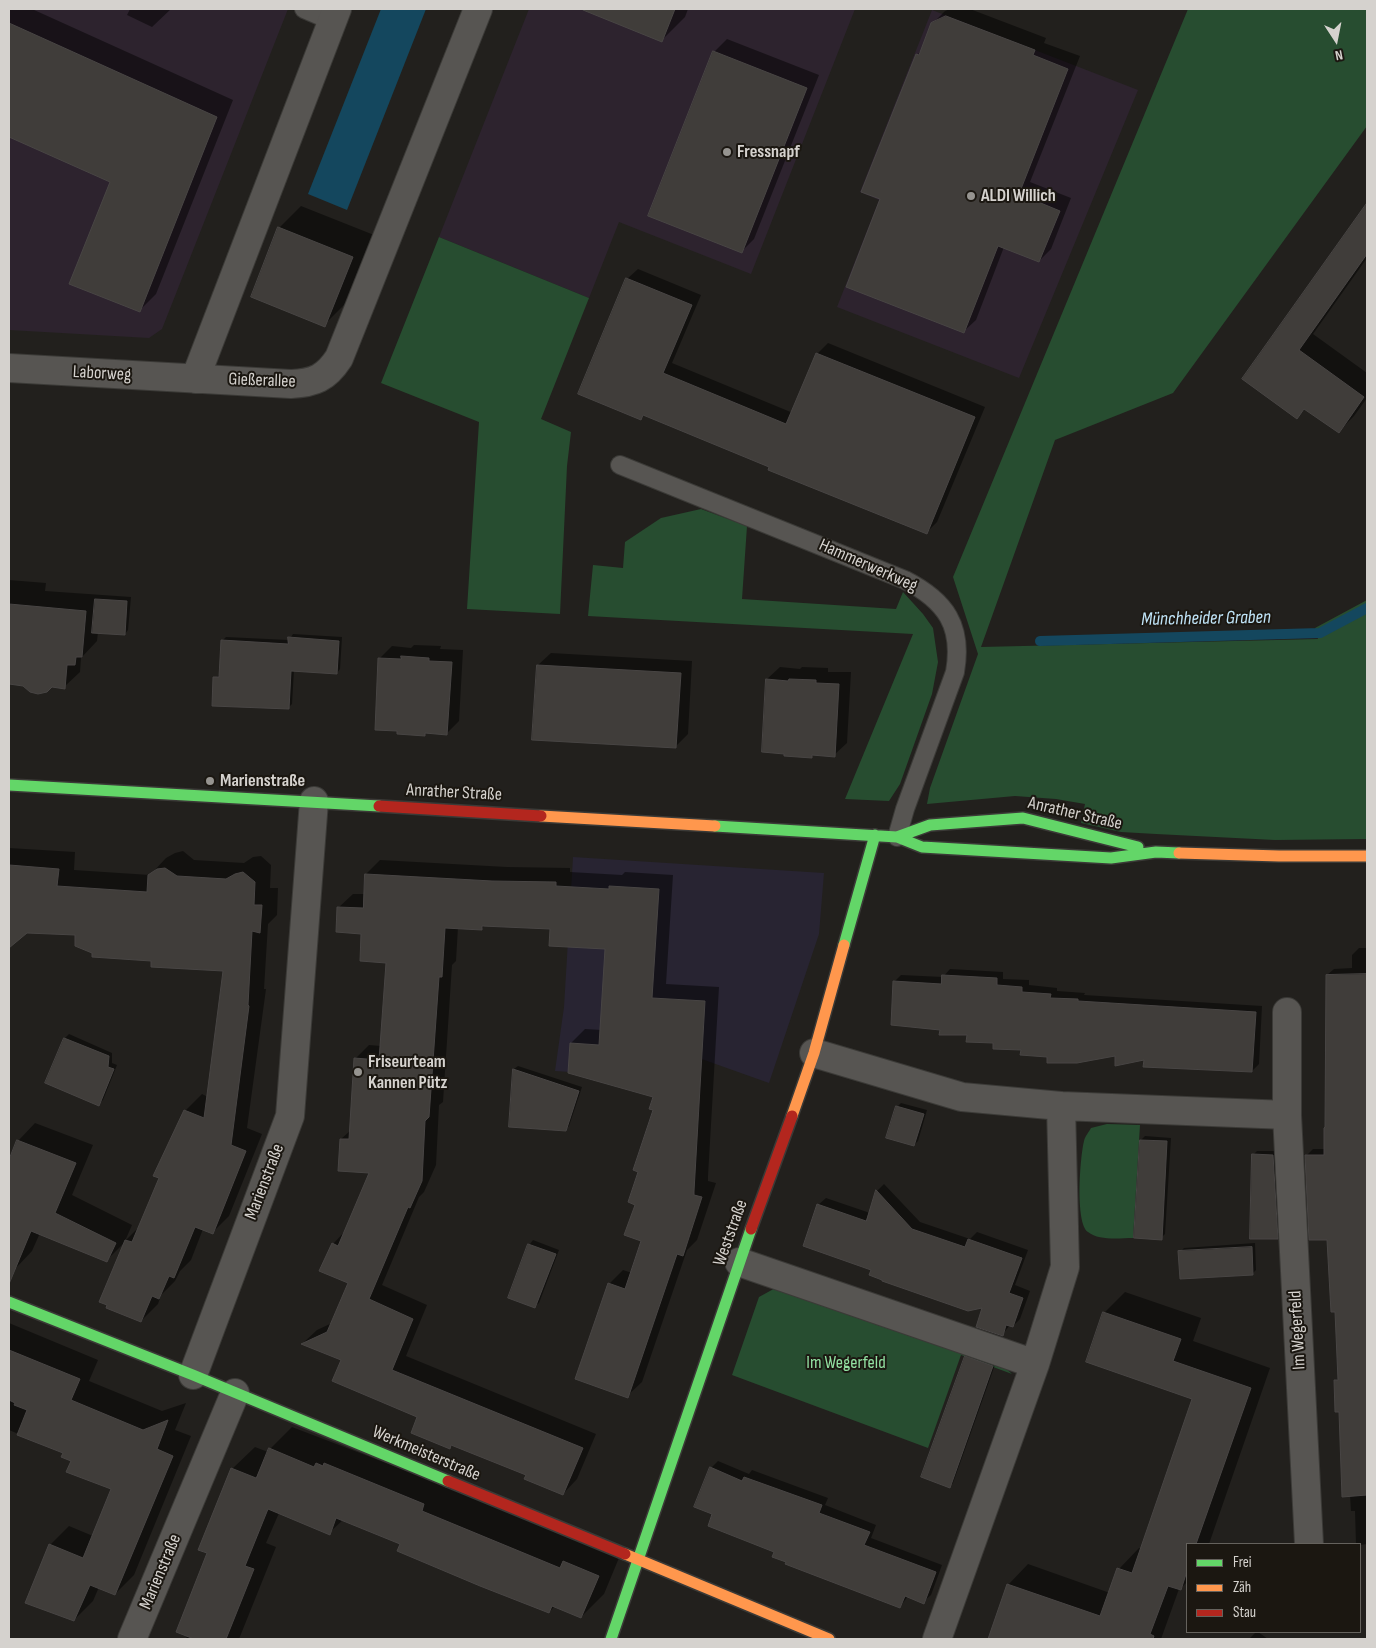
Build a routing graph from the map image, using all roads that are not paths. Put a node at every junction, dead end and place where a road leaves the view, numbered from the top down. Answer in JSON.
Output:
{"nodes":[{"id":1,"x":304,"y":9,"type":"edge"},
{"id":2,"x":478,"y":9,"type":"edge"},
{"id":3,"x":335,"y":15,"type":"edge"},
{"id":4,"x":9,"y":368,"type":"edge"},
{"id":5,"x":195,"y":379,"type":"junction"},
{"id":6,"x":620,"y":465,"type":"dead end"},
{"id":7,"x":9,"y":785,"type":"edge"},
{"id":8,"x":314,"y":802,"type":"junction"},
{"id":9,"x":875,"y":835,"type":"junction"},
{"id":10,"x":897,"y":836,"type":"junction"},
{"id":11,"x":1156,"y":852,"type":"junction"},
{"id":12,"x":1367,"y":856,"type":"edge"},
{"id":13,"x":1287,"y":1012,"type":"dead end"},
{"id":14,"x":814,"y":1053,"type":"junction"},
{"id":15,"x":1060,"y":1106,"type":"junction"},
{"id":16,"x":1288,"y":1115,"type":"junction"},
{"id":17,"x":739,"y":1262,"type":"junction"},
{"id":18,"x":9,"y":1302,"type":"edge"},
{"id":19,"x":1035,"y":1364,"type":"junction"},
{"id":20,"x":193,"y":1375,"type":"junction"},
{"id":21,"x":235,"y":1393,"type":"junction"},
{"id":22,"x":1309,"y":1543,"type":"edge"},
{"id":23,"x":637,"y":1560,"type":"junction"},
{"id":24,"x":132,"y":1639,"type":"edge"},
{"id":25,"x":611,"y":1639,"type":"edge"},
{"id":26,"x":829,"y":1639,"type":"edge"},
{"id":27,"x":937,"y":1639,"type":"edge"}],
"edges":[{"from":1,"to":3,"type":"lane"},
{"from":2,"to":5,"type":"street","name":"Gießerallee"},
{"from":3,"to":5,"type":"street"},
{"from":4,"to":5,"type":"street","name":"Laborweg"},
{"from":6,"to":10,"type":"lane","name":"Hammerwerkweg"},
{"from":7,"to":8,"type":"street","name":"Anrather Straße"},
{"from":8,"to":9,"type":"street","name":"Anrather Straße"},
{"from":8,"to":20,"type":"street","name":"Marienstraße"},
{"from":9,"to":10,"type":"street","name":"Anrather Straße"},
{"from":9,"to":14,"type":"street","name":"Weststraße"},
{"from":10,"to":11,"type":"street","name":"Anrather Straße"},
{"from":10,"to":11,"type":"street","name":"Anrather Straße"},
{"from":11,"to":12,"type":"street","name":"Anrather Straße"},
{"from":13,"to":16,"type":"street","name":"Im Wegerfeld"},
{"from":14,"to":15,"type":"street"},
{"from":14,"to":17,"type":"street","name":"Weststraße"},
{"from":15,"to":16,"type":"street"},
{"from":15,"to":19,"type":"street"},
{"from":16,"to":22,"type":"street","name":"Im Wegerfeld"},
{"from":17,"to":19,"type":"street"},
{"from":17,"to":23,"type":"street","name":"Weststraße"},
{"from":18,"to":20,"type":"street","name":"Werkmeisterstraße"},
{"from":19,"to":27,"type":"street"},
{"from":20,"to":21,"type":"street","name":"Werkmeisterstraße"},
{"from":21,"to":23,"type":"street","name":"Werkmeisterstraße"},
{"from":21,"to":24,"type":"street","name":"Marienstraße"},
{"from":23,"to":25,"type":"street","name":"Weststraße"},
{"from":23,"to":26,"type":"street","name":"Werkmeisterstraße"}]}
